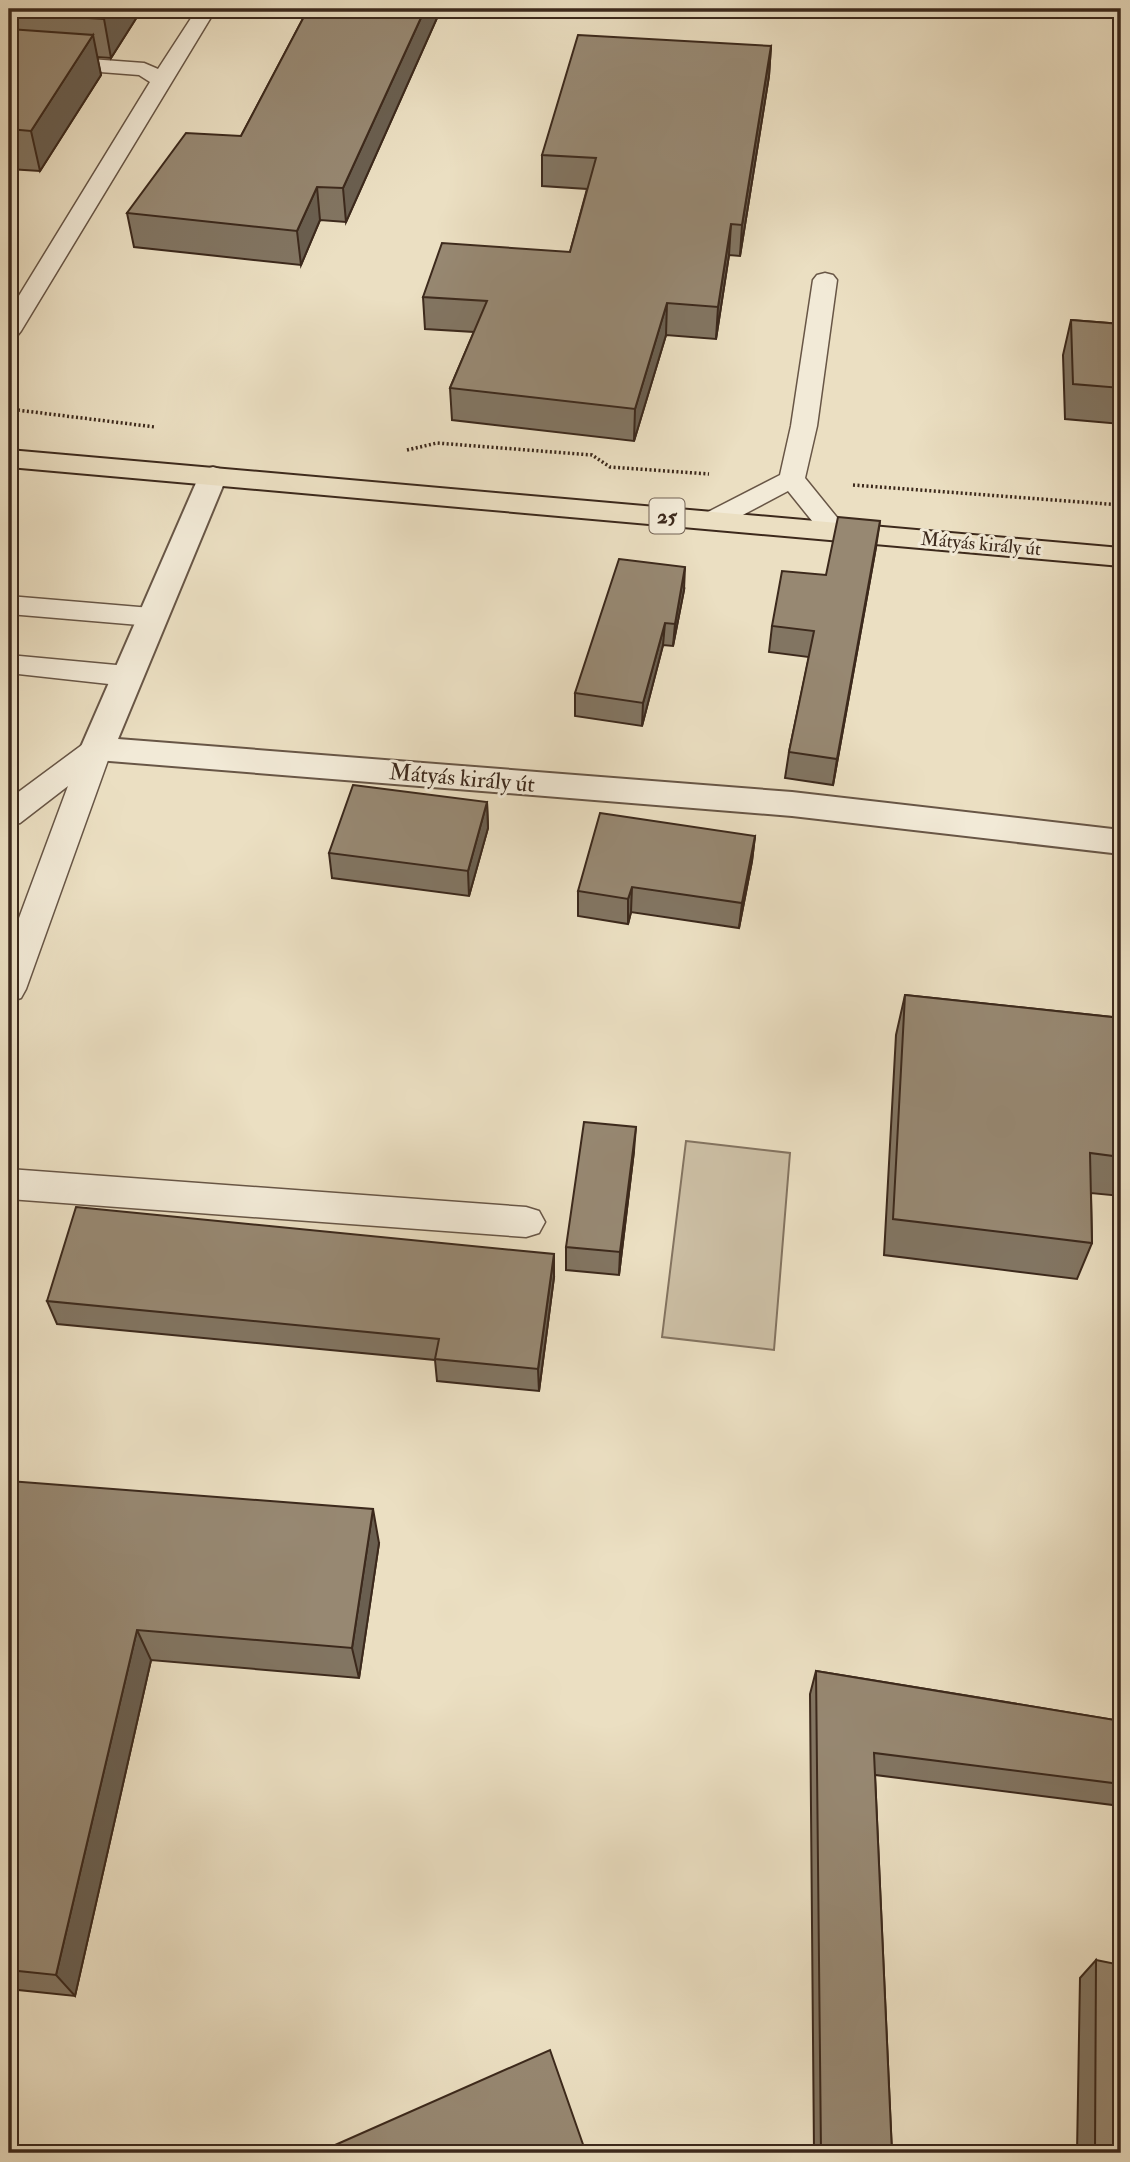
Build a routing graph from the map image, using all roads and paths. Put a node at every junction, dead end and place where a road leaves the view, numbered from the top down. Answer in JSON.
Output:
{"nodes":[{"id":1,"x":206,"y":9,"type":"edge"},
{"id":2,"x":9,"y":59,"type":"edge"},
{"id":3,"x":161,"y":80,"type":"junction"},
{"id":4,"x":825,"y":280,"type":"dead end"},
{"id":5,"x":9,"y":331,"type":"edge"},
{"id":6,"x":9,"y":409,"type":"edge"},
{"id":7,"x":159,"y":428,"type":"dead end"},
{"id":8,"x":398,"y":449,"type":"dead end"},
{"id":9,"x":9,"y":458,"type":"edge"},
{"id":10,"x":714,"y":474,"type":"dead end"},
{"id":11,"x":213,"y":476,"type":"junction"},
{"id":12,"x":792,"y":479,"type":"junction"},
{"id":13,"x":1121,"y":505,"type":"edge"},
{"id":14,"x":713,"y":520,"type":"junction"},
{"id":15,"x":835,"y":531,"type":"junction"},
{"id":16,"x":1121,"y":557,"type":"edge"},
{"id":17,"x":9,"y":605,"type":"edge"},
{"id":18,"x":151,"y":618,"type":"junction"},
{"id":19,"x":9,"y":664,"type":"edge"},
{"id":20,"x":127,"y":676,"type":"junction"},
{"id":21,"x":97,"y":749,"type":"junction"},
{"id":22,"x":9,"y":815,"type":"edge"},
{"id":23,"x":1121,"y":842,"type":"edge"},
{"id":24,"x":9,"y":989,"type":"edge"},
{"id":25,"x":9,"y":1184,"type":"edge"},
{"id":26,"x":526,"y":1222,"type":"dead end"}],
"edges":[{"from":1,"to":3,"type":"lane"},
{"from":2,"to":3,"type":"lane"},
{"from":3,"to":5,"type":"lane"},
{"from":4,"to":12,"type":"lane"},
{"from":6,"to":7,"type":"path"},
{"from":8,"to":10,"type":"path"},
{"from":9,"to":11,"type":"main road","name":"Mátyás király út","number":"25"},
{"from":11,"to":14,"type":"main road","name":"Mátyás király út","number":"25"},
{"from":11,"to":18,"type":"street"},
{"from":12,"to":13,"type":"path"},
{"from":12,"to":14,"type":"lane"},
{"from":12,"to":15,"type":"lane"},
{"from":14,"to":15,"type":"main road","name":"Mátyás király út","number":"25"},
{"from":15,"to":16,"type":"main road","name":"Mátyás király út","number":"25"},
{"from":17,"to":18,"type":"lane"},
{"from":18,"to":20,"type":"street"},
{"from":19,"to":20,"type":"lane"},
{"from":20,"to":21,"type":"street"},
{"from":21,"to":22,"type":"lane"},
{"from":21,"to":23,"type":"street","name":"Mátyás király út"},
{"from":21,"to":24,"type":"lane"},
{"from":25,"to":26,"type":"lane"}]}
